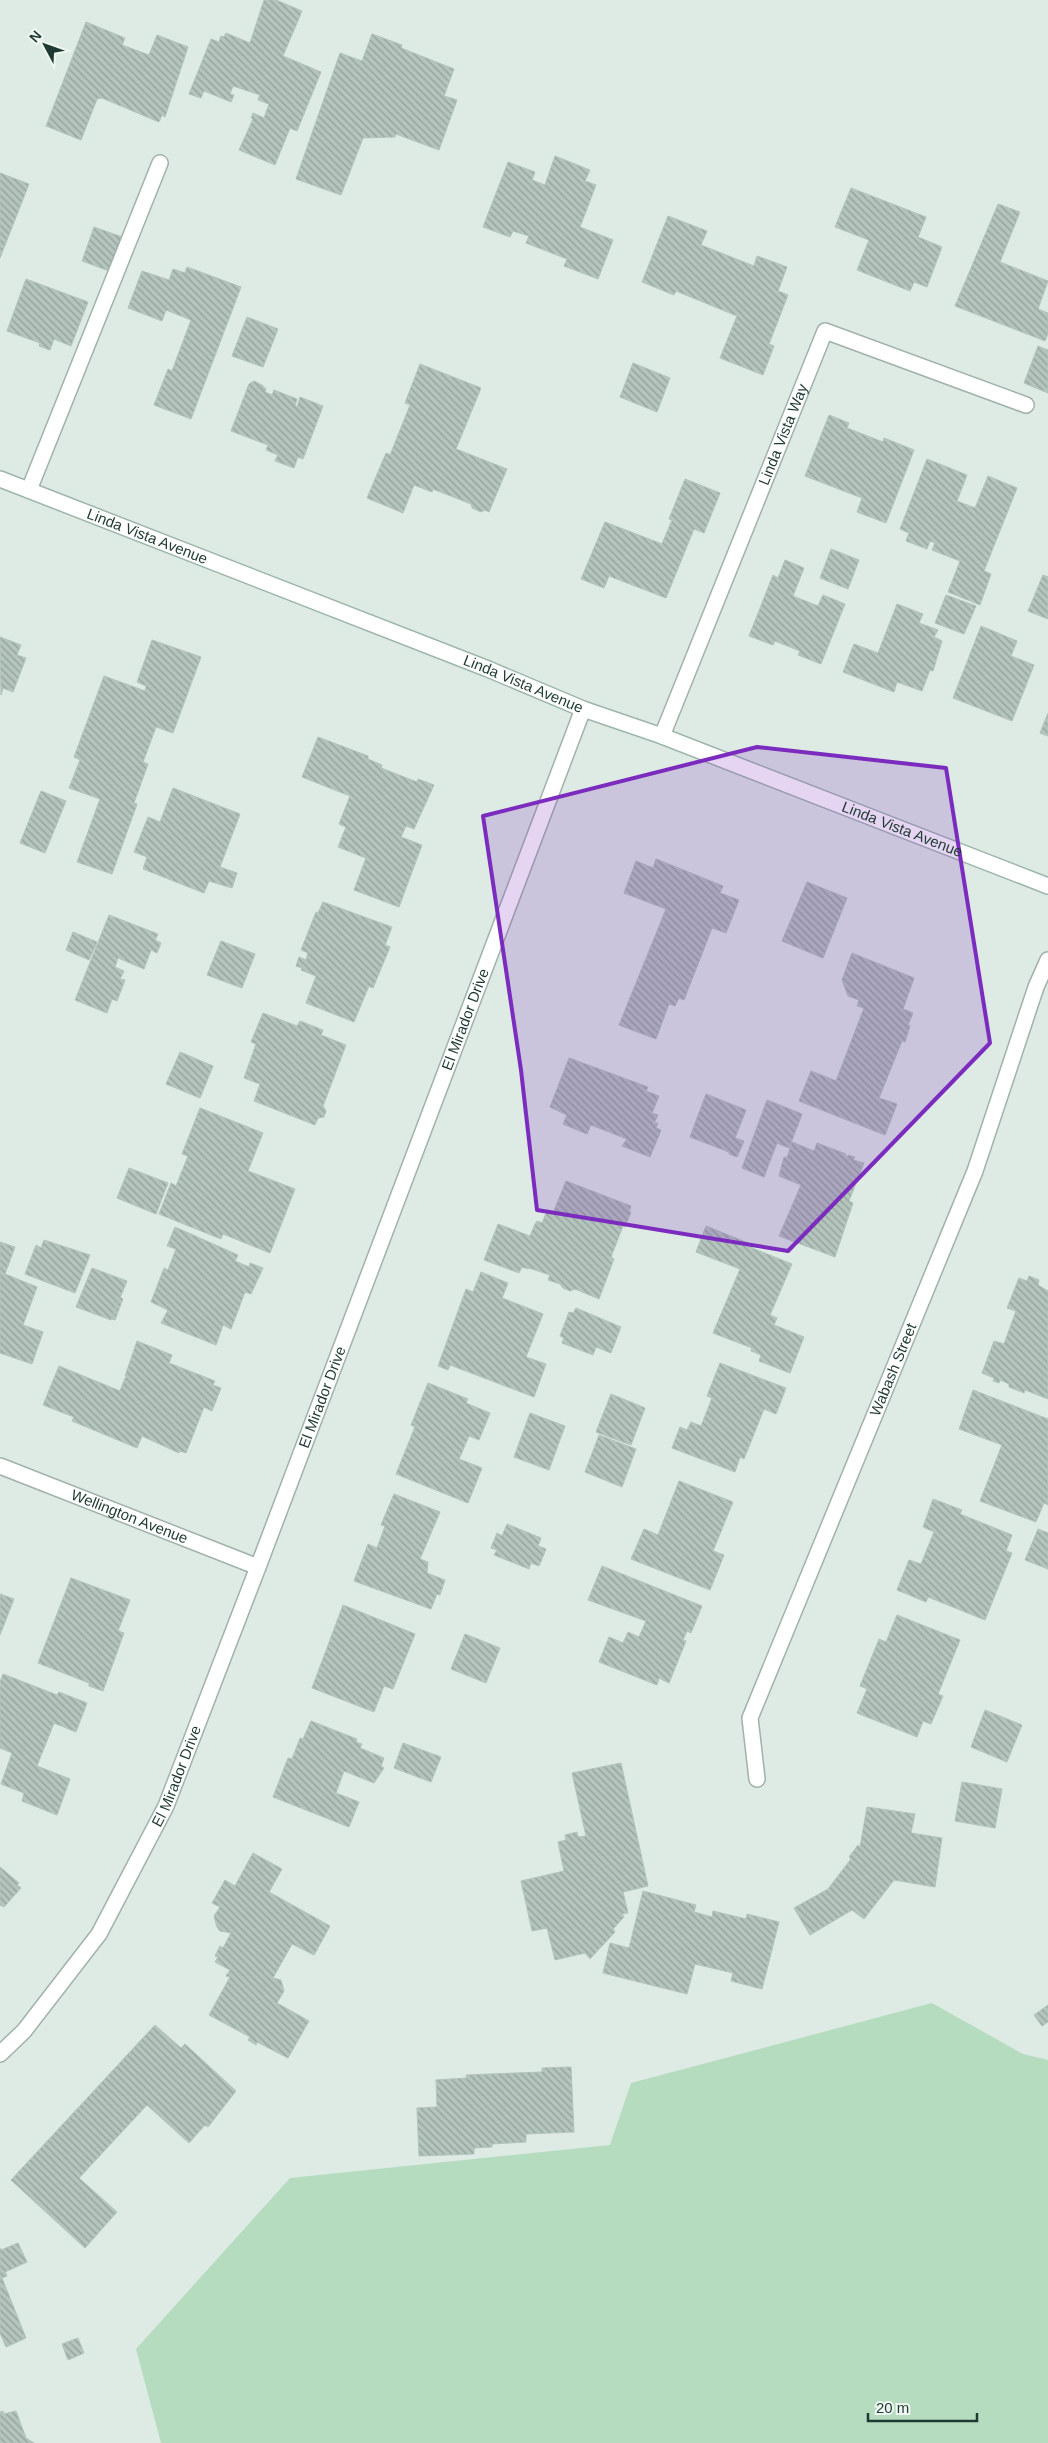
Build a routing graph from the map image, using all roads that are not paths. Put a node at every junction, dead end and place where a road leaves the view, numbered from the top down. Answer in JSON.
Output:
{"nodes":[{"id":1,"x":160,"y":163,"type":"dead end"},
{"id":2,"x":1026,"y":405,"type":"dead end"},
{"id":3,"x":0,"y":480,"type":"edge"},
{"id":4,"x":29,"y":490,"type":"junction"},
{"id":5,"x":583,"y":709,"type":"junction"},
{"id":6,"x":662,"y":736,"type":"junction"},
{"id":7,"x":1048,"y":886,"type":"edge"},
{"id":8,"x":1048,"y":960,"type":"edge"},
{"id":9,"x":0,"y":1466,"type":"edge"},
{"id":10,"x":258,"y":1567,"type":"junction"},
{"id":11,"x":757,"y":1779,"type":"dead end"},
{"id":12,"x":0,"y":2054,"type":"edge"}],
"edges":[{"from":1,"to":4,"type":"street"},
{"from":2,"to":6,"type":"street","name":"Linda Vista Way"},
{"from":3,"to":4,"type":"street","name":"Linda Vista Avenue"},
{"from":4,"to":5,"type":"street","name":"Linda Vista Avenue"},
{"from":5,"to":6,"type":"street","name":"Linda Vista Avenue"},
{"from":5,"to":10,"type":"street","name":"El Mirador Drive"},
{"from":6,"to":7,"type":"street","name":"Linda Vista Avenue"},
{"from":8,"to":11,"type":"street","name":"Wabash Street"},
{"from":9,"to":10,"type":"street","name":"Wellington Avenue"},
{"from":10,"to":12,"type":"street","name":"El Mirador Drive"}]}
